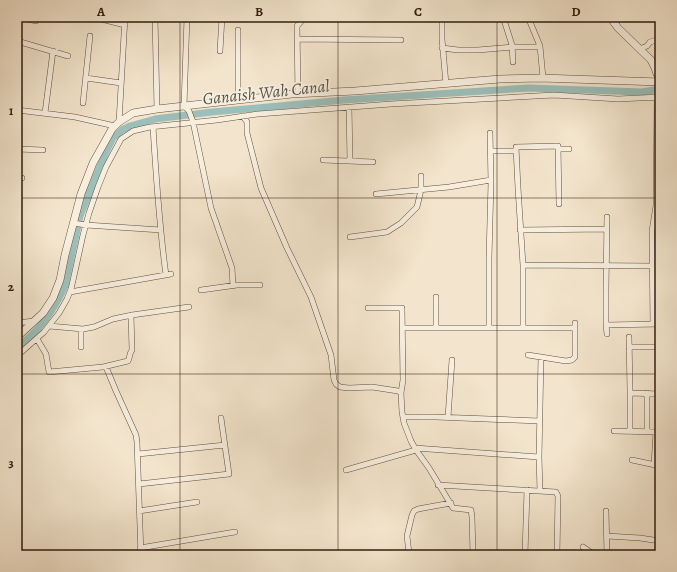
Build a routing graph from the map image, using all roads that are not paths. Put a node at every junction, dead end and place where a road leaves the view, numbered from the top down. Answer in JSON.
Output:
{"nodes":[{"id":1,"x":22,"y":17,"type":"edge"},
{"id":2,"x":38,"y":17,"type":"edge"},
{"id":3,"x":93,"y":17,"type":"edge"},
{"id":4,"x":126,"y":17,"type":"edge"},
{"id":5,"x":155,"y":17,"type":"edge"},
{"id":6,"x":187,"y":17,"type":"edge"},
{"id":7,"x":222,"y":17,"type":"edge"},
{"id":8,"x":305,"y":17,"type":"edge"},
{"id":9,"x":442,"y":17,"type":"edge"},
{"id":10,"x":502,"y":17,"type":"edge"},
{"id":11,"x":528,"y":17,"type":"edge"},
{"id":12,"x":610,"y":17,"type":"edge"},
{"id":13,"x":125,"y":25,"type":"junction"},
{"id":14,"x":238,"y":30,"type":"dead end"},
{"id":15,"x":90,"y":36,"type":"dead end"},
{"id":16,"x":660,"y":39,"type":"edge"},
{"id":17,"x":298,"y":40,"type":"junction"},
{"id":18,"x":401,"y":40,"type":"dead end"},
{"id":19,"x":17,"y":41,"type":"edge"},
{"id":20,"x":512,"y":47,"type":"junction"},
{"id":21,"x":540,"y":47,"type":"junction"},
{"id":22,"x":442,"y":48,"type":"junction"},
{"id":23,"x":640,"y":49,"type":"junction"},
{"id":24,"x":53,"y":51,"type":"junction"},
{"id":25,"x":220,"y":51,"type":"dead end"},
{"id":26,"x":68,"y":56,"type":"dead end"},
{"id":27,"x":513,"y":62,"type":"dead end"},
{"id":28,"x":86,"y":78,"type":"junction"},
{"id":29,"x":543,"y":78,"type":"junction"},
{"id":30,"x":660,"y":79,"type":"edge"},
{"id":31,"x":660,"y":82,"type":"edge"},
{"id":32,"x":121,"y":83,"type":"junction"},
{"id":33,"x":446,"y":84,"type":"junction"},
{"id":34,"x":298,"y":94,"type":"junction"},
{"id":35,"x":659,"y":97,"type":"edge"},
{"id":36,"x":238,"y":100,"type":"junction"},
{"id":37,"x":82,"y":103,"type":"dead end"},
{"id":38,"x":349,"y":107,"type":"junction"},
{"id":39,"x":187,"y":108,"type":"junction"},
{"id":40,"x":157,"y":109,"type":"junction"},
{"id":41,"x":17,"y":110,"type":"edge"},
{"id":42,"x":45,"y":113,"type":"junction"},
{"id":43,"x":243,"y":116,"type":"junction"},
{"id":44,"x":192,"y":121,"type":"junction"},
{"id":45,"x":117,"y":124,"type":"junction"},
{"id":46,"x":153,"y":127,"type":"junction"},
{"id":47,"x":490,"y":133,"type":"dead end"},
{"id":48,"x":17,"y":149,"type":"edge"},
{"id":49,"x":558,"y":149,"type":"junction"},
{"id":50,"x":569,"y":149,"type":"dead end"},
{"id":51,"x":43,"y":150,"type":"dead end"},
{"id":52,"x":516,"y":150,"type":"junction"},
{"id":53,"x":490,"y":151,"type":"junction"},
{"id":54,"x":323,"y":160,"type":"dead end"},
{"id":55,"x":350,"y":161,"type":"junction"},
{"id":56,"x":373,"y":162,"type":"dead end"},
{"id":57,"x":421,"y":176,"type":"dead end"},
{"id":58,"x":491,"y":180,"type":"junction"},
{"id":59,"x":421,"y":190,"type":"junction"},
{"id":60,"x":376,"y":194,"type":"dead end"},
{"id":61,"x":559,"y":204,"type":"dead end"},
{"id":62,"x":607,"y":217,"type":"dead end"},
{"id":63,"x":657,"y":217,"type":"edge"},
{"id":64,"x":74,"y":223,"type":"junction"},
{"id":65,"x":84,"y":224,"type":"junction"},
{"id":66,"x":607,"y":229,"type":"junction"},
{"id":67,"x":161,"y":230,"type":"junction"},
{"id":68,"x":520,"y":230,"type":"junction"},
{"id":69,"x":350,"y":238,"type":"dead end"},
{"id":70,"x":523,"y":265,"type":"junction"},
{"id":71,"x":606,"y":265,"type":"junction"},
{"id":72,"x":652,"y":266,"type":"junction"},
{"id":73,"x":260,"y":285,"type":"dead end"},
{"id":74,"x":233,"y":286,"type":"junction"},
{"id":75,"x":201,"y":290,"type":"dead end"},
{"id":76,"x":70,"y":292,"type":"junction"},
{"id":77,"x":436,"y":297,"type":"dead end"},
{"id":78,"x":189,"y":308,"type":"dead end"},
{"id":79,"x":368,"y":308,"type":"dead end"},
{"id":80,"x":131,"y":316,"type":"junction"},
{"id":81,"x":35,"y":321,"type":"junction"},
{"id":82,"x":17,"y":322,"type":"edge"},
{"id":83,"x":653,"y":324,"type":"junction"},
{"id":84,"x":660,"y":324,"type":"edge"},
{"id":85,"x":606,"y":325,"type":"junction"},
{"id":86,"x":49,"y":326,"type":"junction"},
{"id":87,"x":489,"y":327,"type":"junction"},
{"id":88,"x":403,"y":328,"type":"junction"},
{"id":89,"x":436,"y":328,"type":"junction"},
{"id":90,"x":524,"y":328,"type":"junction"},
{"id":91,"x":81,"y":329,"type":"junction"},
{"id":92,"x":607,"y":334,"type":"dead end"},
{"id":93,"x":17,"y":337,"type":"edge"},
{"id":94,"x":629,"y":337,"type":"dead end"},
{"id":95,"x":37,"y":339,"type":"junction"},
{"id":96,"x":81,"y":347,"type":"dead end"},
{"id":97,"x":629,"y":347,"type":"junction"},
{"id":98,"x":660,"y":347,"type":"edge"},
{"id":99,"x":528,"y":355,"type":"dead end"},
{"id":100,"x":17,"y":356,"type":"edge"},
{"id":101,"x":541,"y":357,"type":"junction"},
{"id":102,"x":452,"y":360,"type":"dead end"},
{"id":103,"x":106,"y":367,"type":"junction"},
{"id":104,"x":401,"y":393,"type":"junction"},
{"id":105,"x":630,"y":393,"type":"junction"},
{"id":106,"x":647,"y":393,"type":"junction"},
{"id":107,"x":660,"y":394,"type":"edge"},
{"id":108,"x":403,"y":417,"type":"junction"},
{"id":109,"x":448,"y":417,"type":"junction"},
{"id":110,"x":221,"y":418,"type":"dead end"},
{"id":111,"x":539,"y":421,"type":"junction"},
{"id":112,"x":614,"y":431,"type":"dead end"},
{"id":113,"x":630,"y":432,"type":"junction"},
{"id":114,"x":647,"y":432,"type":"junction"},
{"id":115,"x":658,"y":432,"type":"edge"},
{"id":116,"x":225,"y":445,"type":"junction"},
{"id":117,"x":416,"y":449,"type":"junction"},
{"id":118,"x":138,"y":454,"type":"junction"},
{"id":119,"x":539,"y":457,"type":"junction"},
{"id":120,"x":632,"y":460,"type":"dead end"},
{"id":121,"x":654,"y":464,"type":"junction"},
{"id":122,"x":660,"y":466,"type":"edge"},
{"id":123,"x":346,"y":470,"type":"dead end"},
{"id":124,"x":139,"y":484,"type":"junction"},
{"id":125,"x":438,"y":484,"type":"junction"},
{"id":126,"x":527,"y":490,"type":"junction"},
{"id":127,"x":540,"y":491,"type":"junction"},
{"id":128,"x":197,"y":502,"type":"dead end"},
{"id":129,"x":451,"y":503,"type":"junction"},
{"id":130,"x":139,"y":511,"type":"junction"},
{"id":131,"x":606,"y":511,"type":"dead end"},
{"id":132,"x":235,"y":532,"type":"dead end"},
{"id":133,"x":607,"y":536,"type":"junction"},
{"id":134,"x":660,"y":540,"type":"edge"},
{"id":135,"x":584,"y":547,"type":"dead end"},
{"id":136,"x":140,"y":552,"type":"edge"},
{"id":137,"x":410,"y":553,"type":"dead end"},
{"id":138,"x":130,"y":555,"type":"edge"},
{"id":139,"x":473,"y":555,"type":"edge"},
{"id":140,"x":525,"y":555,"type":"edge"},
{"id":141,"x":557,"y":555,"type":"edge"},
{"id":142,"x":595,"y":555,"type":"edge"},
{"id":143,"x":607,"y":555,"type":"edge"}],
"edges":[{"from":1,"to":2,"type":"street"},
{"from":3,"to":13,"type":"street"},
{"from":4,"to":13,"type":"street"},
{"from":5,"to":40,"type":"street"},
{"from":6,"to":39,"type":"street"},
{"from":7,"to":25,"type":"street"},
{"from":8,"to":17,"type":"street"},
{"from":9,"to":22,"type":"street"},
{"from":10,"to":20,"type":"street"},
{"from":11,"to":21,"type":"street"},
{"from":12,"to":23,"type":"street"},
{"from":13,"to":32,"type":"street"},
{"from":14,"to":36,"type":"street"},
{"from":15,"to":28,"type":"street"},
{"from":16,"to":23,"type":"street"},
{"from":17,"to":18,"type":"street"},
{"from":17,"to":34,"type":"street"},
{"from":19,"to":24,"type":"street"},
{"from":20,"to":21,"type":"street"},
{"from":20,"to":22,"type":"street"},
{"from":20,"to":27,"type":"street"},
{"from":21,"to":29,"type":"street"},
{"from":22,"to":33,"type":"street"},
{"from":23,"to":30,"type":"street"},
{"from":24,"to":26,"type":"street"},
{"from":24,"to":42,"type":"street"},
{"from":28,"to":32,"type":"street"},
{"from":28,"to":37,"type":"street"},
{"from":29,"to":31,"type":"street"},
{"from":29,"to":33,"type":"street"},
{"from":32,"to":45,"type":"street"},
{"from":33,"to":34,"type":"street"},
{"from":34,"to":36,"type":"street"},
{"from":35,"to":38,"type":"street"},
{"from":35,"to":63,"type":"street"},
{"from":36,"to":39,"type":"street"},
{"from":38,"to":43,"type":"street"},
{"from":38,"to":55,"type":"street"},
{"from":39,"to":40,"type":"street"},
{"from":39,"to":44,"type":"street"},
{"from":40,"to":45,"type":"street"},
{"from":41,"to":42,"type":"street"},
{"from":42,"to":45,"type":"street"},
{"from":43,"to":44,"type":"street"},
{"from":43,"to":104,"type":"street"},
{"from":44,"to":46,"type":"street"},
{"from":44,"to":74,"type":"street"},
{"from":45,"to":64,"type":"street"},
{"from":46,"to":65,"type":"street"},
{"from":46,"to":67,"type":"street"},
{"from":47,"to":53,"type":"street"},
{"from":48,"to":51,"type":"street"},
{"from":49,"to":50,"type":"street"},
{"from":49,"to":52,"type":"street"},
{"from":49,"to":61,"type":"street"},
{"from":52,"to":53,"type":"street"},
{"from":52,"to":68,"type":"street"},
{"from":53,"to":58,"type":"street"},
{"from":54,"to":55,"type":"street"},
{"from":55,"to":56,"type":"street"},
{"from":57,"to":59,"type":"street"},
{"from":58,"to":59,"type":"street"},
{"from":58,"to":87,"type":"street"},
{"from":59,"to":60,"type":"street"},
{"from":59,"to":69,"type":"street"},
{"from":62,"to":66,"type":"street"},
{"from":63,"to":72,"type":"street"},
{"from":64,"to":65,"type":"street"},
{"from":64,"to":81,"type":"street"},
{"from":65,"to":67,"type":"street"},
{"from":65,"to":76,"type":"street"},
{"from":66,"to":68,"type":"street"},
{"from":66,"to":71,"type":"street"},
{"from":67,"to":76,"type":"street"},
{"from":68,"to":70,"type":"street"},
{"from":70,"to":71,"type":"street"},
{"from":70,"to":90,"type":"street"},
{"from":71,"to":72,"type":"street"},
{"from":71,"to":85,"type":"street"},
{"from":72,"to":83,"type":"street"},
{"from":73,"to":74,"type":"street"},
{"from":74,"to":75,"type":"street"},
{"from":76,"to":86,"type":"street"},
{"from":77,"to":89,"type":"street"},
{"from":78,"to":80,"type":"street"},
{"from":79,"to":88,"type":"street"},
{"from":80,"to":91,"type":"street"},
{"from":80,"to":103,"type":"street"},
{"from":81,"to":82,"type":"street"},
{"from":81,"to":93,"type":"street"},
{"from":83,"to":84,"type":"street"},
{"from":83,"to":85,"type":"street"},
{"from":85,"to":92,"type":"street"},
{"from":86,"to":91,"type":"street"},
{"from":86,"to":95,"type":"street"},
{"from":87,"to":89,"type":"street"},
{"from":87,"to":90,"type":"street"},
{"from":88,"to":89,"type":"street"},
{"from":88,"to":104,"type":"street"},
{"from":90,"to":101,"type":"street"},
{"from":91,"to":96,"type":"street"},
{"from":94,"to":97,"type":"street"},
{"from":95,"to":100,"type":"street"},
{"from":95,"to":103,"type":"street"},
{"from":97,"to":98,"type":"street"},
{"from":97,"to":105,"type":"street"},
{"from":99,"to":101,"type":"street"},
{"from":101,"to":111,"type":"street"},
{"from":102,"to":109,"type":"street"},
{"from":103,"to":118,"type":"street"},
{"from":104,"to":108,"type":"street"},
{"from":105,"to":106,"type":"street"},
{"from":105,"to":113,"type":"street"},
{"from":106,"to":107,"type":"street"},
{"from":106,"to":114,"type":"street"},
{"from":108,"to":109,"type":"street"},
{"from":108,"to":117,"type":"street"},
{"from":109,"to":111,"type":"street"},
{"from":110,"to":116,"type":"street"},
{"from":111,"to":119,"type":"street"},
{"from":112,"to":113,"type":"street"},
{"from":113,"to":114,"type":"street"},
{"from":114,"to":115,"type":"street"},
{"from":115,"to":121,"type":"street"},
{"from":116,"to":118,"type":"street"},
{"from":116,"to":124,"type":"street"},
{"from":117,"to":119,"type":"street"},
{"from":117,"to":123,"type":"street"},
{"from":117,"to":125,"type":"street"},
{"from":118,"to":124,"type":"street"},
{"from":119,"to":127,"type":"street"},
{"from":120,"to":121,"type":"street"},
{"from":121,"to":122,"type":"street"},
{"from":124,"to":130,"type":"street"},
{"from":125,"to":126,"type":"street"},
{"from":125,"to":129,"type":"street"},
{"from":126,"to":127,"type":"street"},
{"from":126,"to":140,"type":"street"},
{"from":127,"to":141,"type":"street"},
{"from":128,"to":130,"type":"street"},
{"from":129,"to":137,"type":"street"},
{"from":129,"to":139,"type":"street"},
{"from":130,"to":136,"type":"street"},
{"from":131,"to":133,"type":"street"},
{"from":132,"to":136,"type":"street"},
{"from":133,"to":134,"type":"street"},
{"from":133,"to":143,"type":"street"},
{"from":135,"to":142,"type":"street"},
{"from":136,"to":138,"type":"street"}]}
